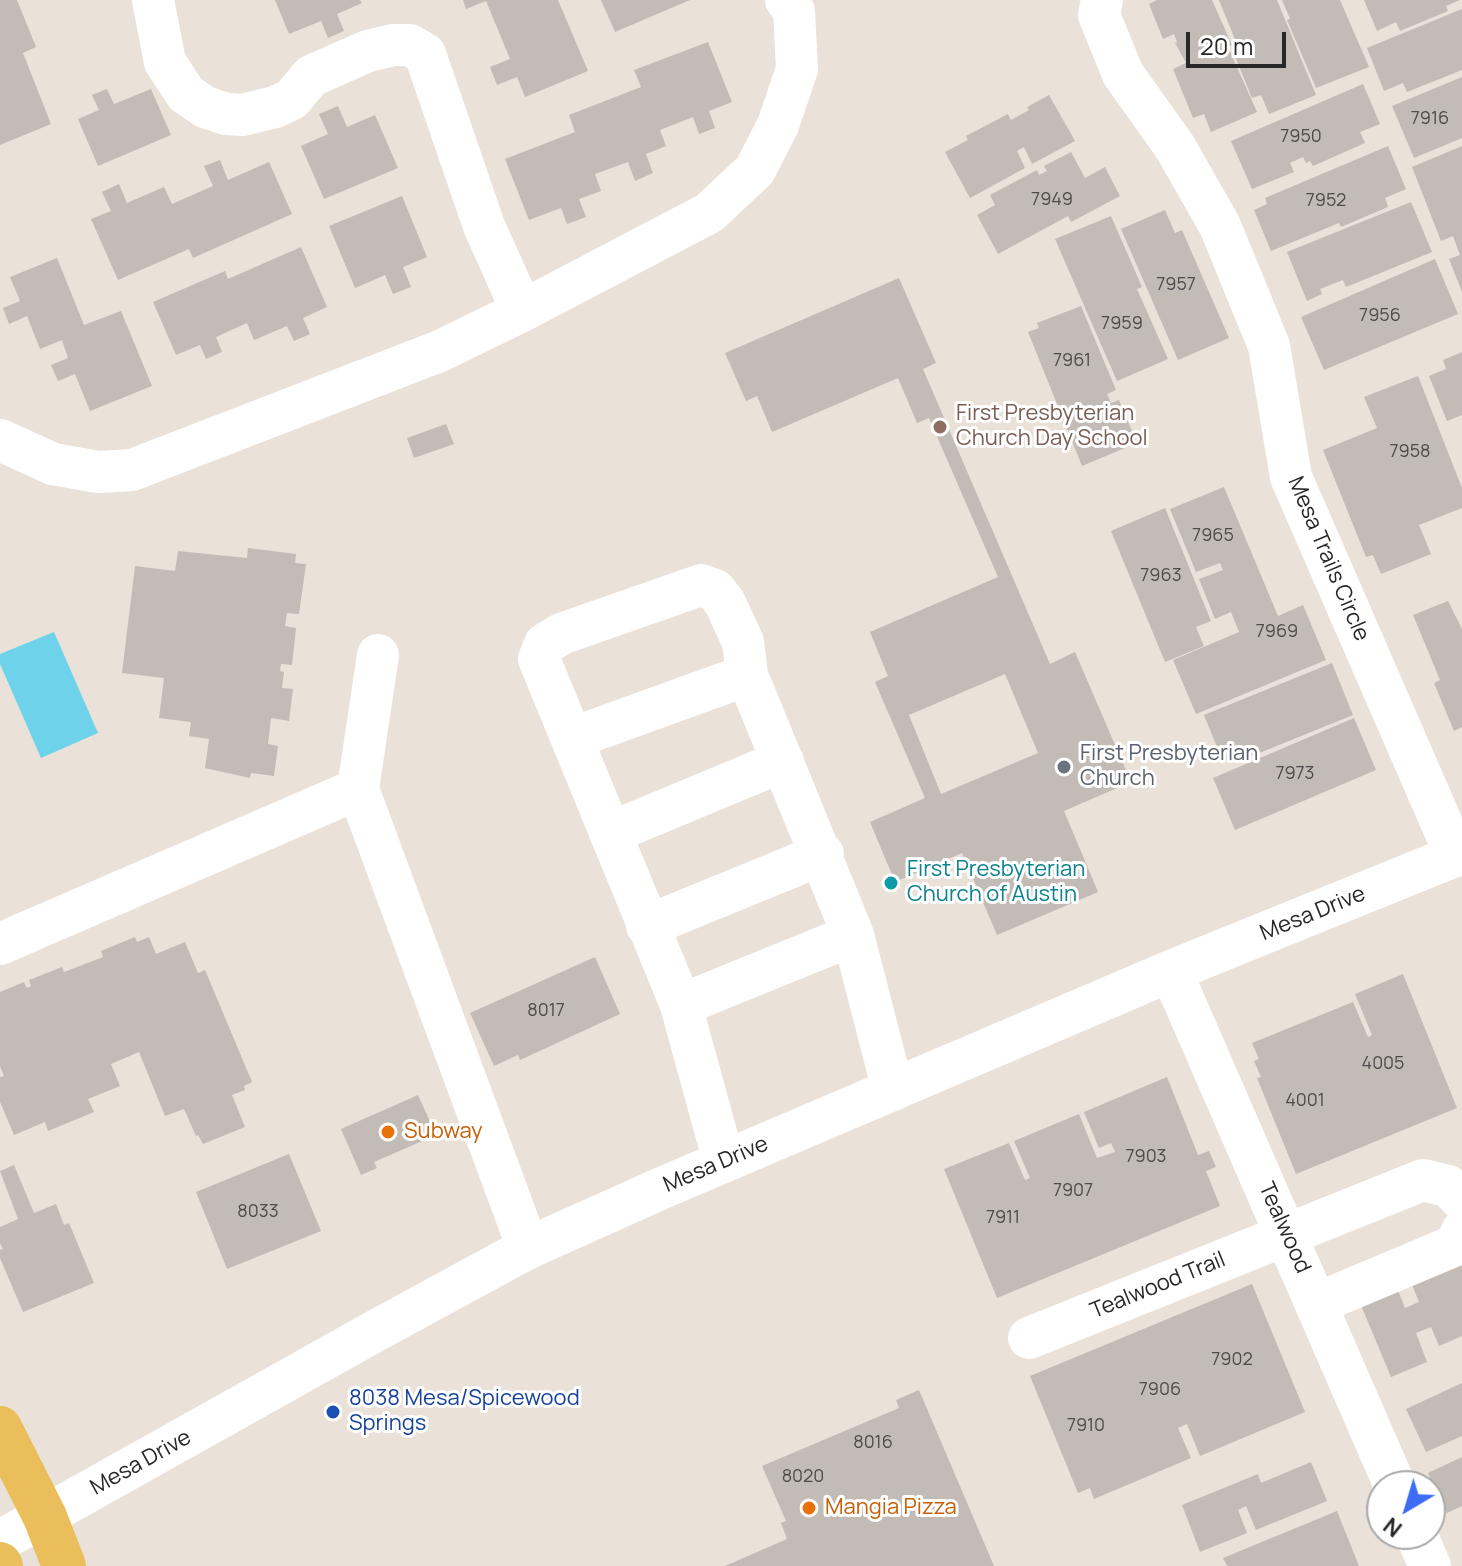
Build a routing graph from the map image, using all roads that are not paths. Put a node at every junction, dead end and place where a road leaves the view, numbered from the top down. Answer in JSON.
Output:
{"nodes":[{"id":1,"x":153,"y":0,"type":"edge"},
{"id":2,"x":786,"y":0,"type":"edge"},
{"id":3,"x":1102,"y":0,"type":"edge"},
{"id":4,"x":522,"y":311,"type":"junction"},
{"id":5,"x":0,"y":440,"type":"edge"},
{"id":6,"x":378,"y":655,"type":"dead end"},
{"id":7,"x":747,"y":675,"type":"junction"},
{"id":8,"x":573,"y":738,"type":"junction"},
{"id":9,"x":783,"y":761,"type":"junction"},
{"id":10,"x":358,"y":789,"type":"junction"},
{"id":11,"x":610,"y":833,"type":"junction"},
{"id":12,"x":823,"y":854,"type":"junction"},
{"id":13,"x":1459,"y":854,"type":"edge"},
{"id":14,"x":647,"y":926,"type":"junction"},
{"id":15,"x":853,"y":935,"type":"junction"},
{"id":16,"x":0,"y":944,"type":"edge"},
{"id":17,"x":1171,"y":971,"type":"junction"},
{"id":18,"x":681,"y":1005,"type":"junction"},
{"id":19,"x":893,"y":1090,"type":"junction"},
{"id":20,"x":724,"y":1162,"type":"junction"},
{"id":21,"x":1462,"y":1200,"type":"edge"},
{"id":22,"x":1462,"y":1231,"type":"edge"},
{"id":23,"x":1286,"y":1234,"type":"junction"},
{"id":24,"x":528,"y":1248,"type":"junction"},
{"id":25,"x":1318,"y":1303,"type":"junction"},
{"id":26,"x":1029,"y":1338,"type":"dead end"},
{"id":27,"x":0,"y":1428,"type":"edge"},
{"id":28,"x":1388,"y":1470,"type":"edge"},
{"id":29,"x":45,"y":1517,"type":"junction"},
{"id":30,"x":0,"y":1541,"type":"edge"},
{"id":31,"x":64,"y":1566,"type":"edge"}],
"edges":[{"from":1,"to":4,"type":"street"},
{"from":2,"to":4,"type":"street"},
{"from":3,"to":13,"type":"street","name":"Mesa Trails Circle"},
{"from":4,"to":5,"type":"street"},
{"from":6,"to":10,"type":"street"},
{"from":7,"to":8,"type":"street"},
{"from":7,"to":8,"type":"street"},
{"from":7,"to":9,"type":"street"},
{"from":8,"to":11,"type":"street"},
{"from":9,"to":11,"type":"street"},
{"from":9,"to":12,"type":"street"},
{"from":10,"to":16,"type":"street"},
{"from":10,"to":24,"type":"street"},
{"from":11,"to":14,"type":"street"},
{"from":12,"to":14,"type":"street"},
{"from":12,"to":15,"type":"street"},
{"from":13,"to":17,"type":"street","name":"Mesa Drive"},
{"from":14,"to":18,"type":"street"},
{"from":15,"to":18,"type":"street"},
{"from":15,"to":19,"type":"street"},
{"from":17,"to":19,"type":"street","name":"Mesa Drive"},
{"from":17,"to":23,"type":"street","name":"Tealwood"},
{"from":18,"to":20,"type":"street"},
{"from":19,"to":20,"type":"street","name":"Mesa Drive"},
{"from":20,"to":24,"type":"street","name":"Mesa Drive"},
{"from":21,"to":23,"type":"street","name":"Tealwood Trail"},
{"from":22,"to":25,"type":"street"},
{"from":23,"to":25,"type":"street","name":"Tealwood"},
{"from":23,"to":26,"type":"street","name":"Tealwood Trail"},
{"from":24,"to":29,"type":"street","name":"Mesa Drive"},
{"from":25,"to":28,"type":"street","name":"Tealwood"},
{"from":27,"to":29,"type":"main road"},
{"from":29,"to":30,"type":"street","name":"Mesa Drive"},
{"from":29,"to":31,"type":"main road"}]}
